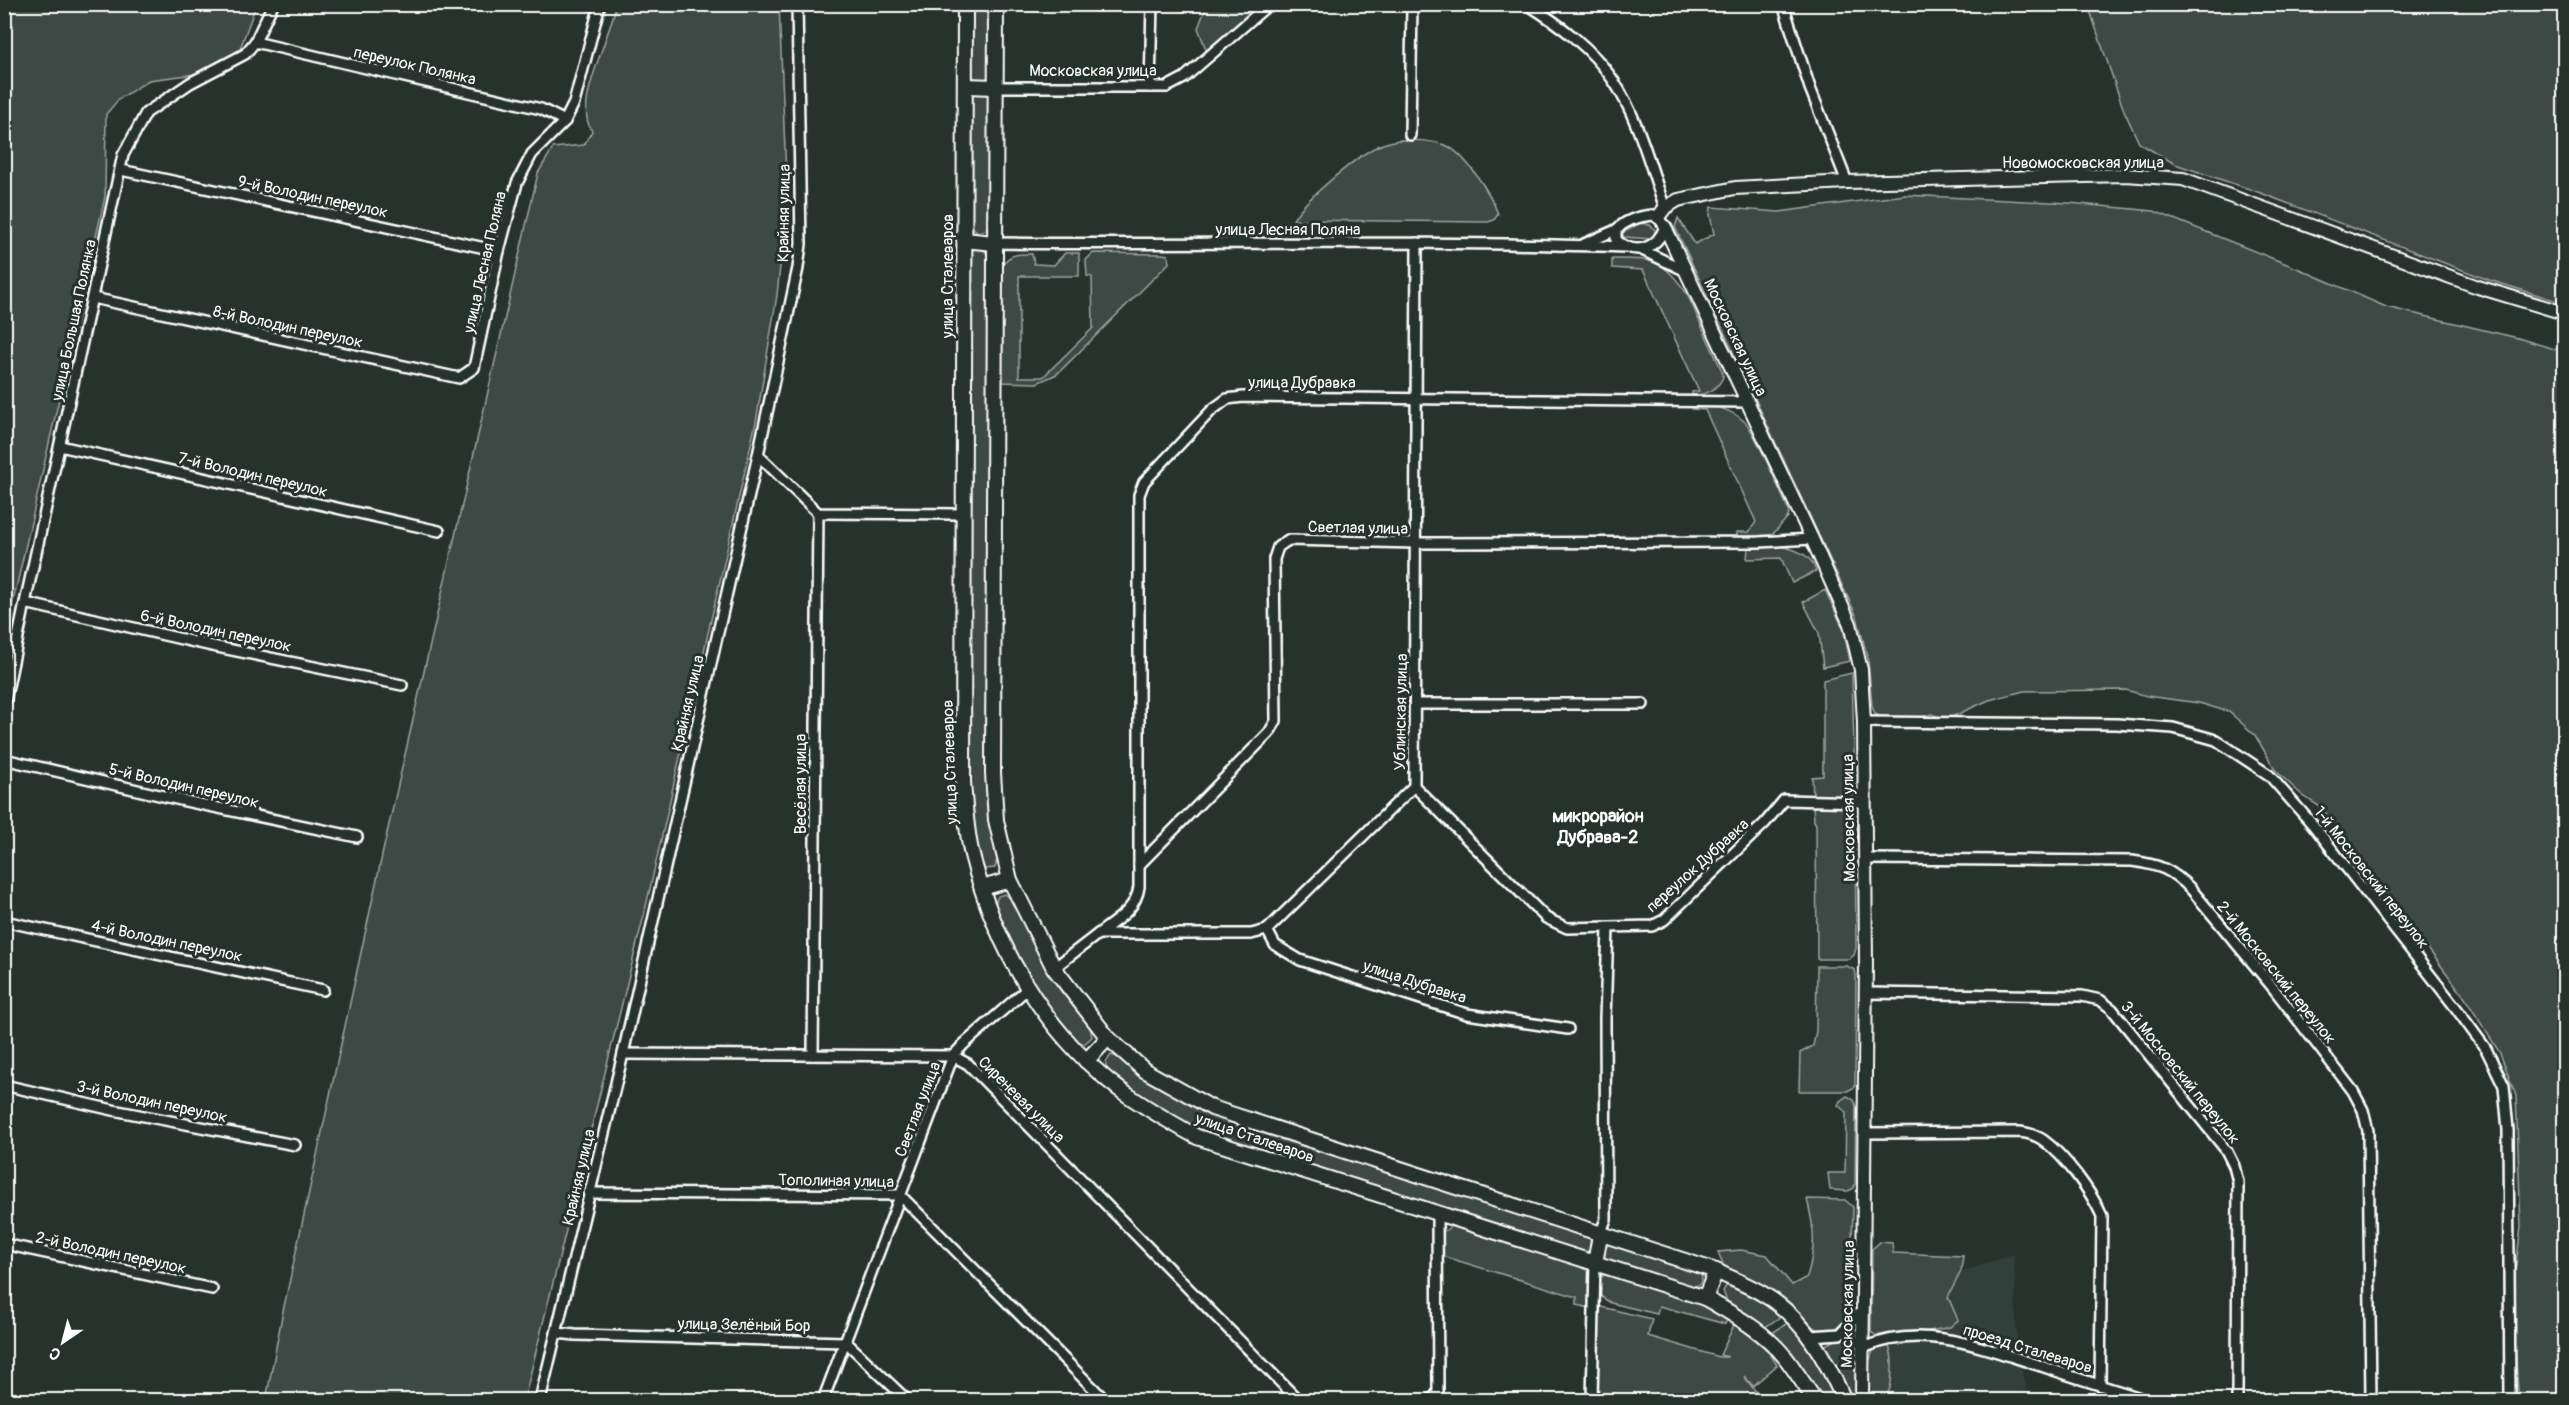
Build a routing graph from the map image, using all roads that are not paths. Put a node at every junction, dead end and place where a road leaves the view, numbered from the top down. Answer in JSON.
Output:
{"nodes":[{"id":1,"x":273,"y":4,"type":"edge"},
{"id":2,"x":600,"y":4,"type":"edge"},
{"id":3,"x":797,"y":4,"type":"edge"},
{"id":4,"x":966,"y":4,"type":"edge"},
{"id":5,"x":996,"y":4,"type":"edge"},
{"id":6,"x":1152,"y":4,"type":"edge"},
{"id":7,"x":1269,"y":4,"type":"edge"},
{"id":8,"x":1412,"y":4,"type":"edge"},
{"id":9,"x":1527,"y":4,"type":"edge"},
{"id":10,"x":1783,"y":4,"type":"edge"},
{"id":11,"x":255,"y":42,"type":"junction"},
{"id":12,"x":965,"y":86,"type":"junction"},
{"id":13,"x":996,"y":87,"type":"junction"},
{"id":14,"x":1150,"y":87,"type":"junction"},
{"id":15,"x":565,"y":121,"type":"junction"},
{"id":16,"x":1410,"y":135,"type":"dead end"},
{"id":17,"x":121,"y":170,"type":"junction"},
{"id":18,"x":1847,"y":182,"type":"junction"},
{"id":19,"x":1663,"y":217,"type":"junction"},
{"id":20,"x":1616,"y":230,"type":"junction"},
{"id":21,"x":964,"y":240,"type":"junction"},
{"id":22,"x":994,"y":243,"type":"junction"},
{"id":23,"x":1417,"y":243,"type":"junction"},
{"id":24,"x":1582,"y":245,"type":"junction"},
{"id":25,"x":1624,"y":247,"type":"junction"},
{"id":26,"x":1642,"y":250,"type":"junction"},
{"id":27,"x":499,"y":251,"type":"junction"},
{"id":28,"x":1688,"y":273,"type":"junction"},
{"id":29,"x":93,"y":298,"type":"junction"},
{"id":30,"x":2565,"y":313,"type":"edge"},
{"id":31,"x":474,"y":368,"type":"joint"},
{"id":32,"x":1416,"y":397,"type":"junction"},
{"id":33,"x":1749,"y":402,"type":"junction"},
{"id":34,"x":60,"y":446,"type":"junction"},
{"id":35,"x":758,"y":455,"type":"junction"},
{"id":36,"x":818,"y":513,"type":"junction"},
{"id":37,"x":963,"y":514,"type":"junction"},
{"id":38,"x":439,"y":531,"type":"dead end"},
{"id":39,"x":1812,"y":539,"type":"junction"},
{"id":40,"x":1416,"y":543,"type":"junction"},
{"id":41,"x":25,"y":603,"type":"junction"},
{"id":42,"x":402,"y":685,"type":"dead end"},
{"id":43,"x":1416,"y":704,"type":"junction"},
{"id":44,"x":1642,"y":704,"type":"dead end"},
{"id":45,"x":4,"y":706,"type":"edge"},
{"id":46,"x":1864,"y":722,"type":"junction"},
{"id":47,"x":4,"y":759,"type":"edge"},
{"id":48,"x":1414,"y":786,"type":"junction"},
{"id":49,"x":1865,"y":802,"type":"junction"},
{"id":50,"x":357,"y":837,"type":"dead end"},
{"id":51,"x":1865,"y":859,"type":"junction"},
{"id":52,"x":1139,"y":865,"type":"junction"},
{"id":53,"x":1010,"y":880,"type":"junction"},
{"id":54,"x":982,"y":888,"type":"junction"},
{"id":55,"x":4,"y":921,"type":"edge"},
{"id":56,"x":1608,"y":928,"type":"junction"},
{"id":57,"x":1267,"y":930,"type":"junction"},
{"id":58,"x":1098,"y":934,"type":"junction"},
{"id":59,"x":1054,"y":968,"type":"junction"},
{"id":60,"x":1027,"y":989,"type":"junction"},
{"id":61,"x":323,"y":990,"type":"dead end"},
{"id":62,"x":1866,"y":993,"type":"junction"},
{"id":63,"x":1568,"y":1029,"type":"dead end"},
{"id":64,"x":1108,"y":1038,"type":"junction"},
{"id":65,"x":623,"y":1053,"type":"junction"},
{"id":66,"x":813,"y":1055,"type":"junction"},
{"id":67,"x":953,"y":1056,"type":"junction"},
{"id":68,"x":1086,"y":1061,"type":"junction"},
{"id":69,"x":4,"y":1085,"type":"edge"},
{"id":70,"x":1865,"y":1133,"type":"junction"},
{"id":71,"x":295,"y":1145,"type":"dead end"},
{"id":72,"x":589,"y":1193,"type":"junction"},
{"id":73,"x":900,"y":1195,"type":"junction"},
{"id":74,"x":1437,"y":1213,"type":"junction"},
{"id":75,"x":1600,"y":1235,"type":"junction"},
{"id":76,"x":4,"y":1244,"type":"edge"},
{"id":77,"x":1595,"y":1263,"type":"junction"},
{"id":78,"x":1716,"y":1271,"type":"junction"},
{"id":79,"x":212,"y":1289,"type":"dead end"},
{"id":80,"x":1705,"y":1298,"type":"junction"},
{"id":81,"x":1862,"y":1311,"type":"junction"},
{"id":82,"x":557,"y":1333,"type":"junction"},
{"id":83,"x":1810,"y":1336,"type":"junction"},
{"id":84,"x":846,"y":1342,"type":"junction"},
{"id":85,"x":1863,"y":1348,"type":"junction"},
{"id":86,"x":2100,"y":1385,"type":"junction"},
{"id":87,"x":540,"y":1401,"type":"edge"},
{"id":88,"x":823,"y":1401,"type":"edge"},
{"id":89,"x":907,"y":1401,"type":"edge"},
{"id":90,"x":1105,"y":1401,"type":"edge"},
{"id":91,"x":1298,"y":1401,"type":"edge"},
{"id":92,"x":1431,"y":1401,"type":"edge"},
{"id":93,"x":1592,"y":1401,"type":"edge"},
{"id":94,"x":1815,"y":1401,"type":"edge"},
{"id":95,"x":1844,"y":1401,"type":"edge"},
{"id":96,"x":1862,"y":1401,"type":"edge"},
{"id":97,"x":2146,"y":1401,"type":"edge"},
{"id":98,"x":2237,"y":1401,"type":"edge"},
{"id":99,"x":2371,"y":1401,"type":"edge"},
{"id":100,"x":2510,"y":1401,"type":"edge"}],
"edges":[{"from":1,"to":11,"type":"street","name":"улица Большая Полянка"},
{"from":2,"to":15,"type":"street","name":"улица Лесная Поляна"},
{"from":3,"to":35,"type":"street","name":"Крайняя улица"},
{"from":4,"to":12,"type":"main road","name":"улица Сталеваров"},
{"from":5,"to":13,"type":"main road","name":"улица Сталеваров"},
{"from":6,"to":14,"type":"street"},
{"from":7,"to":14,"type":"street","name":"Московская улица"},
{"from":8,"to":16,"type":"street"},
{"from":9,"to":19,"type":"street","name":"Московская улица"},
{"from":10,"to":18,"type":"street"},
{"from":11,"to":15,"type":"street","name":"переулок Полянка"},
{"from":11,"to":17,"type":"street","name":"улица Большая Полянка"},
{"from":12,"to":13,"type":"main road"},
{"from":12,"to":21,"type":"main road","name":"улица Сталеваров"},
{"from":13,"to":14,"type":"street","name":"Московская улица"},
{"from":13,"to":22,"type":"main road","name":"улица Сталеваров"},
{"from":15,"to":27,"type":"street","name":"улица Лесная Поляна"},
{"from":17,"to":27,"type":"street","name":"9-й Володин переулок"},
{"from":17,"to":29,"type":"street","name":"улица Большая Полянка"},
{"from":18,"to":19,"type":"street","name":"Новомосковская улица"},
{"from":18,"to":30,"type":"street","name":"Новомосковская улица"},
{"from":19,"to":20,"type":"street","name":"улица Лесная Поляна"},
{"from":19,"to":26,"type":"street"},
{"from":19,"to":28,"type":"street","name":"Московская улица"},
{"from":20,"to":24,"type":"street","name":"улица Лесная Поляна"},
{"from":20,"to":25,"type":"street"},
{"from":21,"to":22,"type":"main road"},
{"from":21,"to":37,"type":"main road","name":"улица Сталеваров"},
{"from":22,"to":23,"type":"street","name":"улица Лесная Поляна"},
{"from":22,"to":53,"type":"main road","name":"улица Сталеваров"},
{"from":23,"to":24,"type":"street","name":"улица Лесная Поляна"},
{"from":23,"to":32,"type":"street","name":"Ублинская улица"},
{"from":24,"to":25,"type":"street","name":"улица Лесная Поляна"},
{"from":25,"to":26,"type":"street","name":"Московская улица"},
{"from":26,"to":28,"type":"street","name":"Московская улица"},
{"from":27,"to":31,"type":"street","name":"улица Лесная Поляна"},
{"from":28,"to":33,"type":"street","name":"Московская улица"},
{"from":29,"to":31,"type":"street","name":"8-й Володин переулок"},
{"from":29,"to":34,"type":"street","name":"улица Большая Полянка"},
{"from":32,"to":33,"type":"street","name":"улица Дубравка"},
{"from":32,"to":40,"type":"street","name":"Ублинская улица"},
{"from":32,"to":52,"type":"street","name":"улица Дубравка"},
{"from":33,"to":39,"type":"street","name":"Московская улица"},
{"from":34,"to":38,"type":"street","name":"7-й Володин переулок"},
{"from":34,"to":41,"type":"street","name":"улица Большая Полянка"},
{"from":35,"to":36,"type":"street"},
{"from":35,"to":65,"type":"street","name":"Крайняя улица"},
{"from":36,"to":37,"type":"street"},
{"from":36,"to":66,"type":"street","name":"Весёлая улица"},
{"from":37,"to":54,"type":"main road","name":"улица Сталеваров"},
{"from":39,"to":40,"type":"street","name":"Светлая улица"},
{"from":39,"to":46,"type":"street","name":"Московская улица"},
{"from":40,"to":43,"type":"street","name":"Ублинская улица"},
{"from":40,"to":52,"type":"street","name":"Светлая улица"},
{"from":41,"to":42,"type":"street","name":"6-й Володин переулок"},
{"from":41,"to":45,"type":"street","name":"улица Большая Полянка"},
{"from":43,"to":44,"type":"street"},
{"from":43,"to":48,"type":"street","name":"Ублинская улица"},
{"from":46,"to":49,"type":"street","name":"Московская улица"},
{"from":46,"to":100,"type":"street","name":"1-й Московский переулок"},
{"from":47,"to":50,"type":"street","name":"5-й Володин переулок"},
{"from":48,"to":56,"type":"street","name":"переулок Дубравка"},
{"from":48,"to":57,"type":"street","name":"Ублинская улица"},
{"from":49,"to":51,"type":"street","name":"Московская улица"},
{"from":49,"to":56,"type":"street","name":"переулок Дубравка"},
{"from":51,"to":62,"type":"street","name":"Московская улица"},
{"from":51,"to":99,"type":"street","name":"2-й Московский переулок"},
{"from":52,"to":58,"type":"street","name":"улица Дубравка"},
{"from":53,"to":54,"type":"main road"},
{"from":53,"to":59,"type":"main road","name":"улица Сталеваров"},
{"from":54,"to":60,"type":"main road","name":"улица Сталеваров"},
{"from":55,"to":61,"type":"street","name":"4-й Володин переулок"},
{"from":56,"to":75,"type":"street"},
{"from":57,"to":58,"type":"street"},
{"from":57,"to":63,"type":"street","name":"улица Дубравка"},
{"from":58,"to":59,"type":"street"},
{"from":59,"to":64,"type":"main road","name":"улица Сталеваров"},
{"from":60,"to":67,"type":"street","name":"Светлая улица"},
{"from":60,"to":68,"type":"main road","name":"улица Сталеваров"},
{"from":62,"to":70,"type":"street","name":"Московская улица"},
{"from":62,"to":98,"type":"street","name":"3-й Московский переулок"},
{"from":64,"to":68,"type":"main road"},
{"from":64,"to":75,"type":"main road","name":"улица Сталеваров"},
{"from":65,"to":66,"type":"street","name":"Сиреневая улица"},
{"from":65,"to":72,"type":"street","name":"Крайняя улица"},
{"from":66,"to":67,"type":"street","name":"Сиреневая улица"},
{"from":67,"to":73,"type":"street","name":"Светлая улица"},
{"from":67,"to":91,"type":"street","name":"Сиреневая улица"},
{"from":68,"to":74,"type":"main road","name":"улица Сталеваров"},
{"from":69,"to":71,"type":"street","name":"3-й Володин переулок"},
{"from":70,"to":81,"type":"street","name":"Московская улица"},
{"from":70,"to":86,"type":"street"},
{"from":72,"to":73,"type":"street","name":"Тополиная улица"},
{"from":72,"to":82,"type":"street","name":"Крайняя улица"},
{"from":73,"to":84,"type":"street","name":"Светлая улица"},
{"from":73,"to":90,"type":"street","name":"Тополиная улица"},
{"from":74,"to":77,"type":"main road","name":"улица Сталеваров"},
{"from":74,"to":92,"type":"street"},
{"from":75,"to":77,"type":"main road"},
{"from":75,"to":78,"type":"main road","name":"улица Сталеваров"},
{"from":76,"to":79,"type":"street","name":"2-й Володин переулок"},
{"from":77,"to":80,"type":"main road","name":"улица Сталеваров"},
{"from":77,"to":93,"type":"street"},
{"from":78,"to":80,"type":"main road"},
{"from":78,"to":83,"type":"main road","name":"улица Сталеваров"},
{"from":80,"to":94,"type":"main road","name":"улица Сталеваров"},
{"from":81,"to":83,"type":"street"},
{"from":81,"to":85,"type":"street","name":"Московская улица"},
{"from":82,"to":84,"type":"street","name":"улица Зелёный Бор"},
{"from":82,"to":87,"type":"street","name":"Крайняя улица"},
{"from":83,"to":95,"type":"main road","name":"улица Сталеваров"},
{"from":84,"to":88,"type":"street","name":"Светлая улица"},
{"from":84,"to":89,"type":"street"},
{"from":85,"to":86,"type":"street","name":"проезд Сталеваров"},
{"from":85,"to":96,"type":"street","name":"Московская улица"},
{"from":86,"to":97,"type":"street","name":"проезд Сталеваров"}]}
